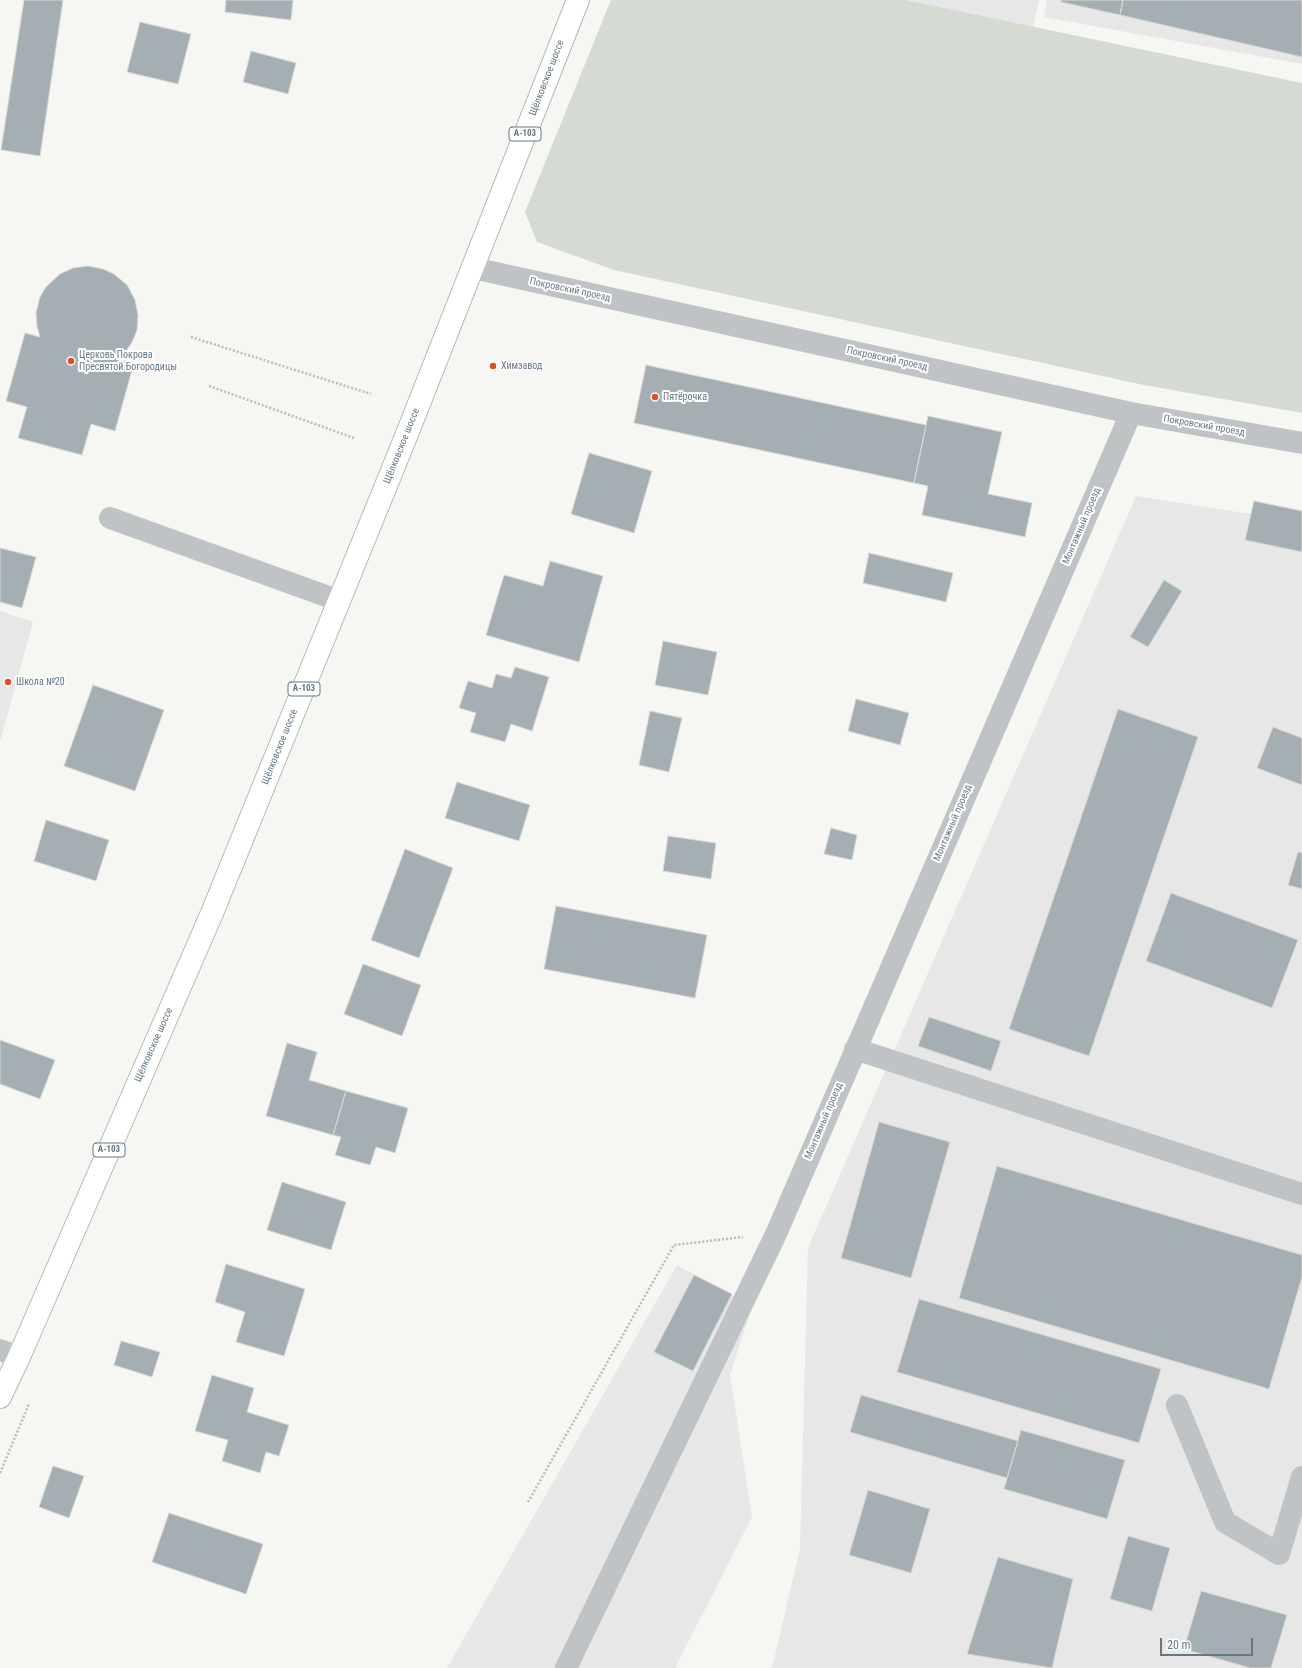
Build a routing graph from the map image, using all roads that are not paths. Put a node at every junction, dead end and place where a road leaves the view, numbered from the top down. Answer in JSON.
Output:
{"nodes":[{"id":1,"x":578,"y":0,"type":"edge"},
{"id":2,"x":473,"y":268,"type":"junction"},
{"id":3,"x":1131,"y":413,"type":"junction"},
{"id":4,"x":1302,"y":444,"type":"edge"},
{"id":5,"x":110,"y":518,"type":"dead end"},
{"id":6,"x":340,"y":601,"type":"junction"},
{"id":7,"x":855,"y":1049,"type":"junction"},
{"id":8,"x":1302,"y":1194,"type":"edge"},
{"id":9,"x":10,"y":1353,"type":"edge"},
{"id":10,"x":0,"y":1397,"type":"edge"},
{"id":11,"x":1177,"y":1405,"type":"dead end"},
{"id":12,"x":1302,"y":1477,"type":"edge"},
{"id":13,"x":566,"y":1668,"type":"edge"}],
"edges":[{"from":1,"to":2,"type":"main road","name":"Щёлковское шоссе","number":"А-103"},
{"from":2,"to":3,"type":"street","name":"Покровский проезд"},
{"from":2,"to":6,"type":"main road","name":"Щёлковское шоссе","number":"А-103"},
{"from":3,"to":4,"type":"street","name":"Покровский проезд"},
{"from":3,"to":7,"type":"street","name":"Монтажный проезд"},
{"from":5,"to":6,"type":"street"},
{"from":6,"to":9,"type":"main road","name":"Щёлковское шоссе","number":"А-103"},
{"from":7,"to":8,"type":"street"},
{"from":7,"to":13,"type":"street","name":"Монтажный проезд"},
{"from":9,"to":10,"type":"main road","name":"Щёлковское шоссе","number":"А-103"},
{"from":11,"to":12,"type":"street"}]}
